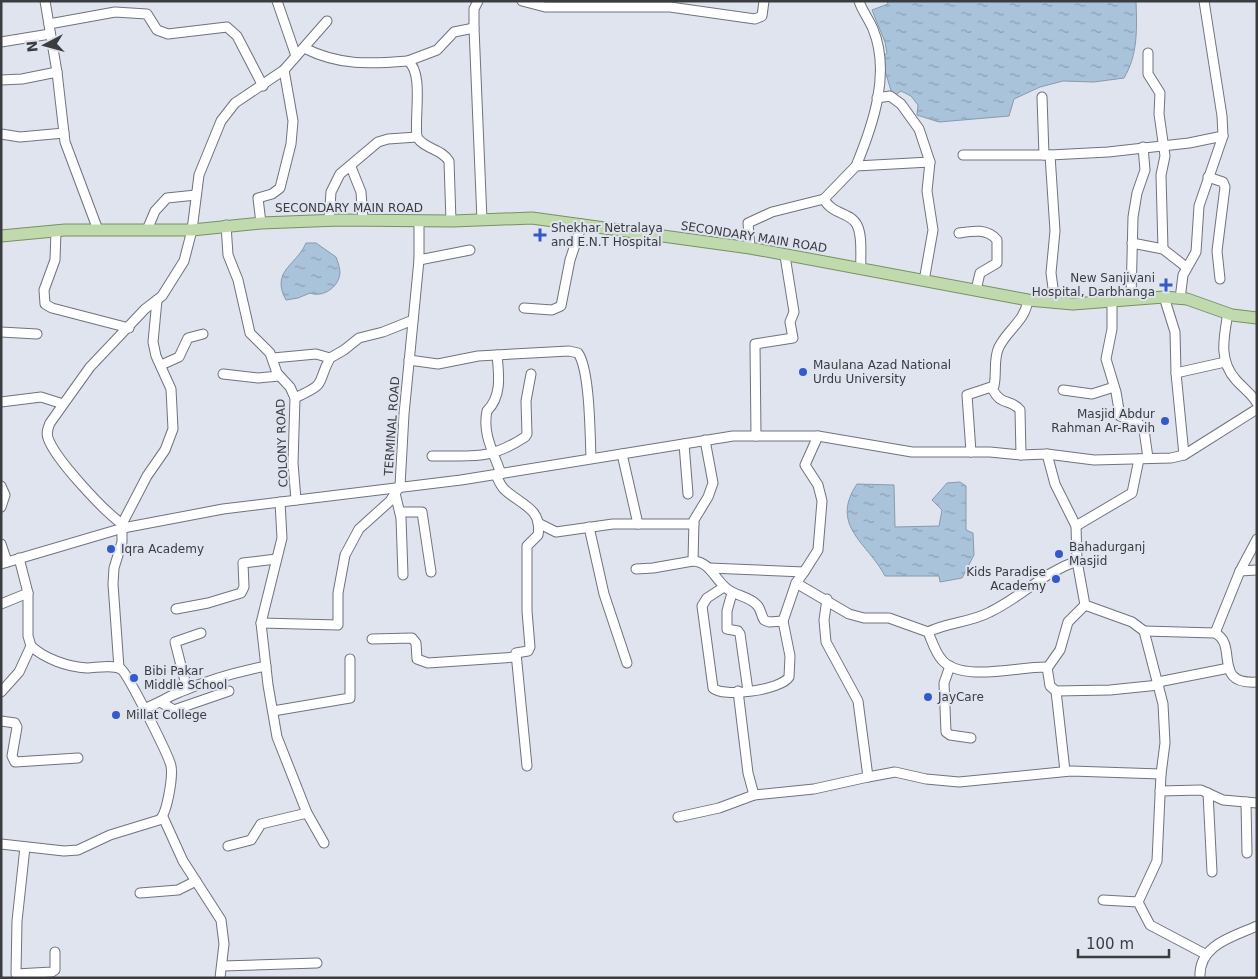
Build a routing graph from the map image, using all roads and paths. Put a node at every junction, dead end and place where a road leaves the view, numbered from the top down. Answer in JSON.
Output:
{"nodes":[{"id":1,"x":45,"y":1,"type":"edge"},
{"id":2,"x":276,"y":1,"type":"edge"},
{"id":3,"x":522,"y":1,"type":"edge"},
{"id":4,"x":764,"y":1,"type":"edge"},
{"id":5,"x":859,"y":1,"type":"edge"},
{"id":6,"x":1204,"y":1,"type":"edge"},
{"id":7,"x":473,"y":4,"type":"edge"},
{"id":8,"x":627,"y":4,"type":"edge"},
{"id":9,"x":327,"y":21,"type":"dead end"},
{"id":10,"x":49,"y":24,"type":"junction"},
{"id":11,"x":474,"y":28,"type":"junction"},
{"id":12,"x":50,"y":34,"type":"junction"},
{"id":13,"x":1,"y":42,"type":"edge"},
{"id":14,"x":304,"y":48,"type":"junction"},
{"id":15,"x":1148,"y":53,"type":"dead end"},
{"id":16,"x":296,"y":56,"type":"junction"},
{"id":17,"x":408,"y":61,"type":"junction"},
{"id":18,"x":284,"y":70,"type":"junction"},
{"id":19,"x":57,"y":72,"type":"junction"},
{"id":20,"x":1,"y":80,"type":"edge"},
{"id":21,"x":263,"y":86,"type":"junction"},
{"id":22,"x":1042,"y":97,"type":"dead end"},
{"id":23,"x":877,"y":98,"type":"junction"},
{"id":24,"x":64,"y":133,"type":"junction"},
{"id":25,"x":1,"y":134,"type":"edge"},
{"id":26,"x":1223,"y":136,"type":"junction"},
{"id":27,"x":417,"y":137,"type":"junction"},
{"id":28,"x":1162,"y":144,"type":"junction"},
{"id":29,"x":1143,"y":147,"type":"junction"},
{"id":30,"x":963,"y":155,"type":"dead end"},
{"id":31,"x":1047,"y":155,"type":"junction"},
{"id":32,"x":930,"y":162,"type":"junction"},
{"id":33,"x":856,"y":166,"type":"junction"},
{"id":34,"x":351,"y":167,"type":"junction"},
{"id":35,"x":1208,"y":177,"type":"junction"},
{"id":36,"x":196,"y":195,"type":"junction"},
{"id":37,"x":824,"y":199,"type":"junction"},
{"id":38,"x":362,"y":220,"type":"junction"},
{"id":39,"x":482,"y":220,"type":"junction"},
{"id":40,"x":329,"y":221,"type":"junction"},
{"id":41,"x":419,"y":221,"type":"junction"},
{"id":42,"x":450,"y":221,"type":"junction"},
{"id":43,"x":261,"y":223,"type":"junction"},
{"id":44,"x":582,"y":224,"type":"junction"},
{"id":45,"x":226,"y":225,"type":"junction"},
{"id":46,"x":98,"y":230,"type":"junction"},
{"id":47,"x":147,"y":230,"type":"junction"},
{"id":48,"x":192,"y":230,"type":"junction"},
{"id":49,"x":56,"y":231,"type":"junction"},
{"id":50,"x":959,"y":233,"type":"dead end"},
{"id":51,"x":1,"y":236,"type":"edge"},
{"id":52,"x":1132,"y":243,"type":"junction"},
{"id":53,"x":750,"y":248,"type":"junction"},
{"id":54,"x":1163,"y":249,"type":"junction"},
{"id":55,"x":470,"y":250,"type":"dead end"},
{"id":56,"x":785,"y":256,"type":"junction"},
{"id":57,"x":419,"y":260,"type":"junction"},
{"id":58,"x":1186,"y":267,"type":"junction"},
{"id":59,"x":861,"y":269,"type":"junction"},
{"id":60,"x":1220,"y":279,"type":"dead end"},
{"id":61,"x":924,"y":281,"type":"junction"},
{"id":62,"x":976,"y":290,"type":"junction"},
{"id":63,"x":1164,"y":297,"type":"junction"},
{"id":64,"x":1131,"y":298,"type":"junction"},
{"id":65,"x":1180,"y":299,"type":"junction"},
{"id":66,"x":157,"y":300,"type":"junction"},
{"id":67,"x":1028,"y":300,"type":"junction"},
{"id":68,"x":1112,"y":300,"type":"junction"},
{"id":69,"x":1055,"y":303,"type":"junction"},
{"id":70,"x":524,"y":308,"type":"dead end"},
{"id":71,"x":1228,"y":313,"type":"junction"},
{"id":72,"x":1257,"y":318,"type":"edge"},
{"id":73,"x":413,"y":320,"type":"junction"},
{"id":74,"x":129,"y":328,"type":"junction"},
{"id":75,"x":1,"y":332,"type":"edge"},
{"id":76,"x":37,"y":334,"type":"dead end"},
{"id":77,"x":203,"y":334,"type":"dead end"},
{"id":78,"x":498,"y":355,"type":"junction"},
{"id":79,"x":273,"y":358,"type":"junction"},
{"id":80,"x":330,"y":358,"type":"junction"},
{"id":81,"x":409,"y":360,"type":"junction"},
{"id":82,"x":1225,"y":362,"type":"junction"},
{"id":83,"x":161,"y":365,"type":"junction"},
{"id":84,"x":1176,"y":373,"type":"junction"},
{"id":85,"x":223,"y":374,"type":"dead end"},
{"id":86,"x":531,"y":374,"type":"dead end"},
{"id":87,"x":279,"y":376,"type":"junction"},
{"id":88,"x":1114,"y":387,"type":"junction"},
{"id":89,"x":992,"y":388,"type":"junction"},
{"id":90,"x":1063,"y":390,"type":"dead end"},
{"id":91,"x":295,"y":398,"type":"junction"},
{"id":92,"x":1,"y":402,"type":"edge"},
{"id":93,"x":63,"y":404,"type":"junction"},
{"id":94,"x":1257,"y":404,"type":"edge"},
{"id":95,"x":1257,"y":409,"type":"edge"},
{"id":96,"x":756,"y":436,"type":"junction"},
{"id":97,"x":818,"y":436,"type":"junction"},
{"id":98,"x":705,"y":440,"type":"junction"},
{"id":99,"x":684,"y":444,"type":"junction"},
{"id":100,"x":971,"y":452,"type":"junction"},
{"id":101,"x":494,"y":454,"type":"junction"},
{"id":102,"x":622,"y":454,"type":"junction"},
{"id":103,"x":1047,"y":454,"type":"junction"},
{"id":104,"x":1021,"y":455,"type":"junction"},
{"id":105,"x":1184,"y":455,"type":"junction"},
{"id":106,"x":432,"y":456,"type":"dead end"},
{"id":107,"x":591,"y":458,"type":"junction"},
{"id":108,"x":1143,"y":458,"type":"junction"},
{"id":109,"x":499,"y":474,"type":"junction"},
{"id":110,"x":1,"y":486,"type":"edge"},
{"id":111,"x":398,"y":490,"type":"junction"},
{"id":112,"x":688,"y":494,"type":"dead end"},
{"id":113,"x":296,"y":500,"type":"junction"},
{"id":114,"x":280,"y":502,"type":"junction"},
{"id":115,"x":1,"y":507,"type":"edge"},
{"id":116,"x":400,"y":512,"type":"junction"},
{"id":117,"x":538,"y":522,"type":"junction"},
{"id":118,"x":638,"y":524,"type":"junction"},
{"id":119,"x":694,"y":524,"type":"junction"},
{"id":120,"x":122,"y":526,"type":"junction"},
{"id":121,"x":1076,"y":526,"type":"junction"},
{"id":122,"x":590,"y":527,"type":"junction"},
{"id":123,"x":1257,"y":539,"type":"edge"},
{"id":124,"x":1,"y":544,"type":"edge"},
{"id":125,"x":19,"y":558,"type":"junction"},
{"id":126,"x":276,"y":559,"type":"junction"},
{"id":127,"x":1077,"y":560,"type":"junction"},
{"id":128,"x":693,"y":561,"type":"junction"},
{"id":129,"x":4,"y":563,"type":"edge"},
{"id":130,"x":709,"y":568,"type":"junction"},
{"id":131,"x":636,"y":569,"type":"dead end"},
{"id":132,"x":1257,"y":570,"type":"edge"},
{"id":133,"x":1240,"y":571,"type":"junction"},
{"id":134,"x":431,"y":572,"type":"dead end"},
{"id":135,"x":804,"y":572,"type":"junction"},
{"id":136,"x":403,"y":575,"type":"dead end"},
{"id":137,"x":796,"y":583,"type":"junction"},
{"id":138,"x":724,"y":586,"type":"junction"},
{"id":139,"x":28,"y":593,"type":"junction"},
{"id":140,"x":732,"y":593,"type":"junction"},
{"id":141,"x":827,"y":599,"type":"junction"},
{"id":142,"x":1,"y":604,"type":"edge"},
{"id":143,"x":1085,"y":605,"type":"junction"},
{"id":144,"x":176,"y":609,"type":"dead end"},
{"id":145,"x":783,"y":621,"type":"junction"},
{"id":146,"x":261,"y":623,"type":"junction"},
{"id":147,"x":1144,"y":631,"type":"junction"},
{"id":148,"x":928,"y":632,"type":"junction"},
{"id":149,"x":200,"y":633,"type":"dead end"},
{"id":150,"x":1215,"y":633,"type":"junction"},
{"id":151,"x":372,"y":639,"type":"dead end"},
{"id":152,"x":31,"y":646,"type":"junction"},
{"id":153,"x":516,"y":657,"type":"junction"},
{"id":154,"x":350,"y":659,"type":"dead end"},
{"id":155,"x":627,"y":663,"type":"dead end"},
{"id":156,"x":266,"y":666,"type":"junction"},
{"id":157,"x":950,"y":666,"type":"junction"},
{"id":158,"x":1048,"y":667,"type":"junction"},
{"id":159,"x":119,"y":668,"type":"junction"},
{"id":160,"x":1229,"y":668,"type":"junction"},
{"id":161,"x":1257,"y":682,"type":"edge"},
{"id":162,"x":1158,"y":684,"type":"junction"},
{"id":163,"x":187,"y":689,"type":"junction"},
{"id":164,"x":229,"y":691,"type":"dead end"},
{"id":165,"x":738,"y":691,"type":"junction"},
{"id":166,"x":748,"y":691,"type":"junction"},
{"id":167,"x":1056,"y":691,"type":"junction"},
{"id":168,"x":1,"y":692,"type":"edge"},
{"id":169,"x":162,"y":703,"type":"junction"},
{"id":170,"x":145,"y":708,"type":"junction"},
{"id":171,"x":272,"y":711,"type":"junction"},
{"id":172,"x":1,"y":721,"type":"edge"},
{"id":173,"x":971,"y":738,"type":"dead end"},
{"id":174,"x":78,"y":758,"type":"dead end"},
{"id":175,"x":527,"y":766,"type":"dead end"},
{"id":176,"x":1065,"y":771,"type":"junction"},
{"id":177,"x":1161,"y":774,"type":"junction"},
{"id":178,"x":868,"y":777,"type":"junction"},
{"id":179,"x":1160,"y":791,"type":"junction"},
{"id":180,"x":1208,"y":793,"type":"junction"},
{"id":181,"x":754,"y":795,"type":"junction"},
{"id":182,"x":1246,"y":802,"type":"junction"},
{"id":183,"x":1257,"y":803,"type":"edge"},
{"id":184,"x":307,"y":813,"type":"junction"},
{"id":185,"x":163,"y":817,"type":"junction"},
{"id":186,"x":678,"y":817,"type":"dead end"},
{"id":187,"x":324,"y":843,"type":"dead end"},
{"id":188,"x":1,"y":844,"type":"edge"},
{"id":189,"x":228,"y":846,"type":"dead end"},
{"id":190,"x":24,"y":847,"type":"junction"},
{"id":191,"x":1247,"y":853,"type":"dead end"},
{"id":192,"x":1212,"y":872,"type":"dead end"},
{"id":193,"x":196,"y":881,"type":"junction"},
{"id":194,"x":140,"y":893,"type":"dead end"},
{"id":195,"x":1103,"y":900,"type":"dead end"},
{"id":196,"x":1138,"y":902,"type":"junction"},
{"id":197,"x":1257,"y":926,"type":"edge"},
{"id":198,"x":54,"y":952,"type":"dead end"},
{"id":199,"x":1205,"y":954,"type":"junction"},
{"id":200,"x":317,"y":963,"type":"dead end"},
{"id":201,"x":222,"y":966,"type":"junction"},
{"id":202,"x":220,"y":978,"type":"edge"},
{"id":203,"x":1200,"y":978,"type":"edge"}],
"edges":[{"from":1,"to":10,"type":"street"},
{"from":2,"to":16,"type":"street"},
{"from":3,"to":8,"type":"street"},
{"from":4,"to":8,"type":"street"},
{"from":5,"to":23,"type":"street"},
{"from":6,"to":26,"type":"street"},
{"from":7,"to":11,"type":"street"},
{"from":9,"to":14,"type":"street"},
{"from":10,"to":12,"type":"street"},
{"from":10,"to":21,"type":"street"},
{"from":11,"to":17,"type":"street"},
{"from":11,"to":39,"type":"street"},
{"from":12,"to":13,"type":"street"},
{"from":12,"to":19,"type":"street"},
{"from":14,"to":16,"type":"street"},
{"from":14,"to":17,"type":"street"},
{"from":15,"to":28,"type":"street"},
{"from":16,"to":18,"type":"street"},
{"from":17,"to":27,"type":"street"},
{"from":18,"to":21,"type":"street"},
{"from":18,"to":43,"type":"street"},
{"from":19,"to":20,"type":"street"},
{"from":19,"to":24,"type":"street"},
{"from":21,"to":36,"type":"street"},
{"from":22,"to":31,"type":"street"},
{"from":23,"to":32,"type":"street"},
{"from":23,"to":33,"type":"street"},
{"from":24,"to":25,"type":"street"},
{"from":24,"to":46,"type":"street"},
{"from":26,"to":28,"type":"street"},
{"from":26,"to":35,"type":"street"},
{"from":27,"to":34,"type":"street"},
{"from":27,"to":42,"type":"street"},
{"from":28,"to":29,"type":"street"},
{"from":28,"to":54,"type":"street"},
{"from":29,"to":31,"type":"street"},
{"from":29,"to":52,"type":"street"},
{"from":30,"to":31,"type":"street"},
{"from":31,"to":69,"type":"street"},
{"from":32,"to":33,"type":"street"},
{"from":32,"to":61,"type":"street"},
{"from":33,"to":37,"type":"street"},
{"from":34,"to":38,"type":"street"},
{"from":34,"to":40,"type":"street"},
{"from":35,"to":58,"type":"street"},
{"from":35,"to":60,"type":"street"},
{"from":36,"to":47,"type":"street"},
{"from":36,"to":48,"type":"street"},
{"from":37,"to":53,"type":"street"},
{"from":37,"to":59,"type":"street"},
{"from":38,"to":40,"type":"main road","name":"SECONDARY MAIN ROAD"},
{"from":38,"to":41,"type":"main road","name":"SECONDARY MAIN ROAD"},
{"from":39,"to":42,"type":"main road","name":"SECONDARY MAIN ROAD"},
{"from":39,"to":44,"type":"main road","name":"SECONDARY MAIN ROAD"},
{"from":40,"to":43,"type":"main road","name":"SECONDARY MAIN ROAD"},
{"from":41,"to":42,"type":"main road","name":"SECONDARY MAIN ROAD"},
{"from":41,"to":57,"type":"street","name":"TERMINAL ROAD"},
{"from":43,"to":45,"type":"main road","name":"SECONDARY MAIN ROAD"},
{"from":44,"to":53,"type":"main road","name":"SECONDARY MAIN ROAD"},
{"from":44,"to":70,"type":"street"},
{"from":45,"to":48,"type":"main road","name":"SECONDARY MAIN ROAD"},
{"from":45,"to":79,"type":"street","name":"COLONY ROAD"},
{"from":46,"to":47,"type":"main road","name":"SECONDARY MAIN ROAD"},
{"from":46,"to":49,"type":"main road","name":"SECONDARY MAIN ROAD"},
{"from":47,"to":48,"type":"main road","name":"SECONDARY MAIN ROAD"},
{"from":48,"to":66,"type":"street"},
{"from":49,"to":51,"type":"main road","name":"SECONDARY MAIN ROAD"},
{"from":49,"to":74,"type":"street"},
{"from":50,"to":62,"type":"street"},
{"from":52,"to":54,"type":"street"},
{"from":52,"to":64,"type":"street"},
{"from":53,"to":56,"type":"main road","name":"SECONDARY MAIN ROAD"},
{"from":54,"to":58,"type":"street"},
{"from":55,"to":57,"type":"street"},
{"from":56,"to":59,"type":"main road","name":"SECONDARY MAIN ROAD"},
{"from":56,"to":96,"type":"street"},
{"from":57,"to":73,"type":"street","name":"TERMINAL ROAD"},
{"from":58,"to":65,"type":"street"},
{"from":59,"to":61,"type":"main road","name":"SECONDARY MAIN ROAD"},
{"from":61,"to":62,"type":"main road","name":"SECONDARY MAIN ROAD"},
{"from":62,"to":67,"type":"main road","name":"SECONDARY MAIN ROAD"},
{"from":63,"to":64,"type":"main road","name":"SECONDARY MAIN ROAD"},
{"from":63,"to":65,"type":"main road","name":"SECONDARY MAIN ROAD"},
{"from":63,"to":84,"type":"street"},
{"from":64,"to":68,"type":"main road","name":"SECONDARY MAIN ROAD"},
{"from":65,"to":71,"type":"main road","name":"SECONDARY MAIN ROAD"},
{"from":66,"to":74,"type":"street"},
{"from":66,"to":83,"type":"street"},
{"from":67,"to":69,"type":"main road","name":"SECONDARY MAIN ROAD"},
{"from":67,"to":89,"type":"street"},
{"from":68,"to":69,"type":"main road","name":"SECONDARY MAIN ROAD"},
{"from":68,"to":88,"type":"street"},
{"from":71,"to":72,"type":"main road","name":"SECONDARY MAIN ROAD"},
{"from":71,"to":82,"type":"street"},
{"from":73,"to":80,"type":"street"},
{"from":73,"to":81,"type":"street","name":"TERMINAL ROAD"},
{"from":74,"to":93,"type":"street"},
{"from":75,"to":76,"type":"street"},
{"from":77,"to":83,"type":"street"},
{"from":78,"to":81,"type":"street"},
{"from":78,"to":101,"type":"street"},
{"from":78,"to":107,"type":"street"},
{"from":79,"to":80,"type":"street"},
{"from":79,"to":87,"type":"street","name":"COLONY ROAD"},
{"from":80,"to":91,"type":"street"},
{"from":81,"to":111,"type":"street","name":"TERMINAL ROAD"},
{"from":82,"to":84,"type":"street"},
{"from":82,"to":94,"type":"street"},
{"from":83,"to":120,"type":"street"},
{"from":84,"to":105,"type":"street"},
{"from":85,"to":87,"type":"street"},
{"from":86,"to":101,"type":"street"},
{"from":87,"to":91,"type":"street","name":"COLONY ROAD"},
{"from":88,"to":90,"type":"street"},
{"from":88,"to":108,"type":"street"},
{"from":89,"to":100,"type":"street"},
{"from":89,"to":104,"type":"street"},
{"from":91,"to":113,"type":"street","name":"COLONY ROAD"},
{"from":92,"to":93,"type":"street"},
{"from":93,"to":120,"type":"street"},
{"from":95,"to":105,"type":"street"},
{"from":96,"to":97,"type":"street"},
{"from":96,"to":98,"type":"street"},
{"from":97,"to":100,"type":"street"},
{"from":97,"to":135,"type":"street"},
{"from":98,"to":99,"type":"street"},
{"from":98,"to":119,"type":"street"},
{"from":99,"to":102,"type":"street"},
{"from":99,"to":112,"type":"street"},
{"from":100,"to":104,"type":"street"},
{"from":101,"to":106,"type":"street"},
{"from":101,"to":109,"type":"street"},
{"from":102,"to":107,"type":"street"},
{"from":102,"to":118,"type":"street"},
{"from":103,"to":104,"type":"street"},
{"from":103,"to":108,"type":"street"},
{"from":103,"to":121,"type":"street"},
{"from":105,"to":108,"type":"street"},
{"from":107,"to":109,"type":"street"},
{"from":108,"to":121,"type":"street"},
{"from":109,"to":111,"type":"street"},
{"from":109,"to":117,"type":"street"},
{"from":110,"to":115,"type":"street"},
{"from":111,"to":113,"type":"street"},
{"from":111,"to":116,"type":"street"},
{"from":111,"to":146,"type":"street","name":"TERMINAL ROAD"},
{"from":113,"to":114,"type":"street"},
{"from":114,"to":120,"type":"street"},
{"from":114,"to":126,"type":"street"},
{"from":116,"to":134,"type":"street"},
{"from":116,"to":136,"type":"street"},
{"from":117,"to":122,"type":"street"},
{"from":117,"to":153,"type":"street"},
{"from":118,"to":119,"type":"street"},
{"from":118,"to":122,"type":"street"},
{"from":119,"to":128,"type":"street"},
{"from":120,"to":125,"type":"street"},
{"from":120,"to":159,"type":"street"},
{"from":121,"to":127,"type":"street"},
{"from":122,"to":155,"type":"street"},
{"from":123,"to":133,"type":"street"},
{"from":124,"to":129,"type":"street"},
{"from":125,"to":129,"type":"street"},
{"from":125,"to":139,"type":"street"},
{"from":126,"to":144,"type":"street"},
{"from":126,"to":146,"type":"street"},
{"from":127,"to":143,"type":"street"},
{"from":127,"to":148,"type":"street"},
{"from":128,"to":130,"type":"street"},
{"from":128,"to":131,"type":"street"},
{"from":130,"to":135,"type":"street"},
{"from":130,"to":138,"type":"street"},
{"from":132,"to":133,"type":"street"},
{"from":133,"to":150,"type":"street"},
{"from":135,"to":137,"type":"street"},
{"from":137,"to":141,"type":"street"},
{"from":137,"to":145,"type":"street"},
{"from":138,"to":140,"type":"street"},
{"from":138,"to":165,"type":"street"},
{"from":139,"to":142,"type":"street"},
{"from":139,"to":152,"type":"street"},
{"from":140,"to":145,"type":"street"},
{"from":140,"to":166,"type":"street"},
{"from":141,"to":148,"type":"street"},
{"from":141,"to":178,"type":"street"},
{"from":143,"to":147,"type":"street"},
{"from":143,"to":158,"type":"street"},
{"from":145,"to":166,"type":"street"},
{"from":146,"to":156,"type":"street"},
{"from":147,"to":150,"type":"street"},
{"from":147,"to":162,"type":"street"},
{"from":148,"to":157,"type":"street"},
{"from":149,"to":163,"type":"street"},
{"from":150,"to":160,"type":"street"},
{"from":151,"to":153,"type":"street"},
{"from":152,"to":159,"type":"street"},
{"from":152,"to":168,"type":"street"},
{"from":153,"to":175,"type":"street"},
{"from":154,"to":171,"type":"street"},
{"from":156,"to":163,"type":"street"},
{"from":156,"to":171,"type":"street"},
{"from":157,"to":158,"type":"street"},
{"from":157,"to":173,"type":"street"},
{"from":158,"to":167,"type":"street"},
{"from":159,"to":170,"type":"street"},
{"from":160,"to":161,"type":"street"},
{"from":160,"to":162,"type":"street"},
{"from":162,"to":167,"type":"street"},
{"from":162,"to":177,"type":"street"},
{"from":163,"to":169,"type":"street"},
{"from":164,"to":169,"type":"street"},
{"from":165,"to":166,"type":"street"},
{"from":165,"to":181,"type":"street"},
{"from":167,"to":176,"type":"street"},
{"from":169,"to":170,"type":"street"},
{"from":170,"to":185,"type":"street"},
{"from":171,"to":184,"type":"street"},
{"from":172,"to":174,"type":"street"},
{"from":176,"to":177,"type":"street"},
{"from":176,"to":178,"type":"street"},
{"from":177,"to":179,"type":"street"},
{"from":178,"to":181,"type":"street"},
{"from":179,"to":180,"type":"street"},
{"from":179,"to":196,"type":"street"},
{"from":180,"to":182,"type":"street"},
{"from":180,"to":192,"type":"street"},
{"from":181,"to":186,"type":"street"},
{"from":182,"to":183,"type":"street"},
{"from":182,"to":191,"type":"street"},
{"from":184,"to":187,"type":"street"},
{"from":184,"to":189,"type":"street"},
{"from":185,"to":190,"type":"street"},
{"from":185,"to":193,"type":"street"},
{"from":188,"to":190,"type":"street"},
{"from":190,"to":198,"type":"street"},
{"from":193,"to":194,"type":"street"},
{"from":193,"to":201,"type":"street"},
{"from":195,"to":196,"type":"street"},
{"from":196,"to":199,"type":"street"},
{"from":197,"to":199,"type":"street"},
{"from":199,"to":203,"type":"street"},
{"from":200,"to":201,"type":"street"},
{"from":201,"to":202,"type":"street"}]}
